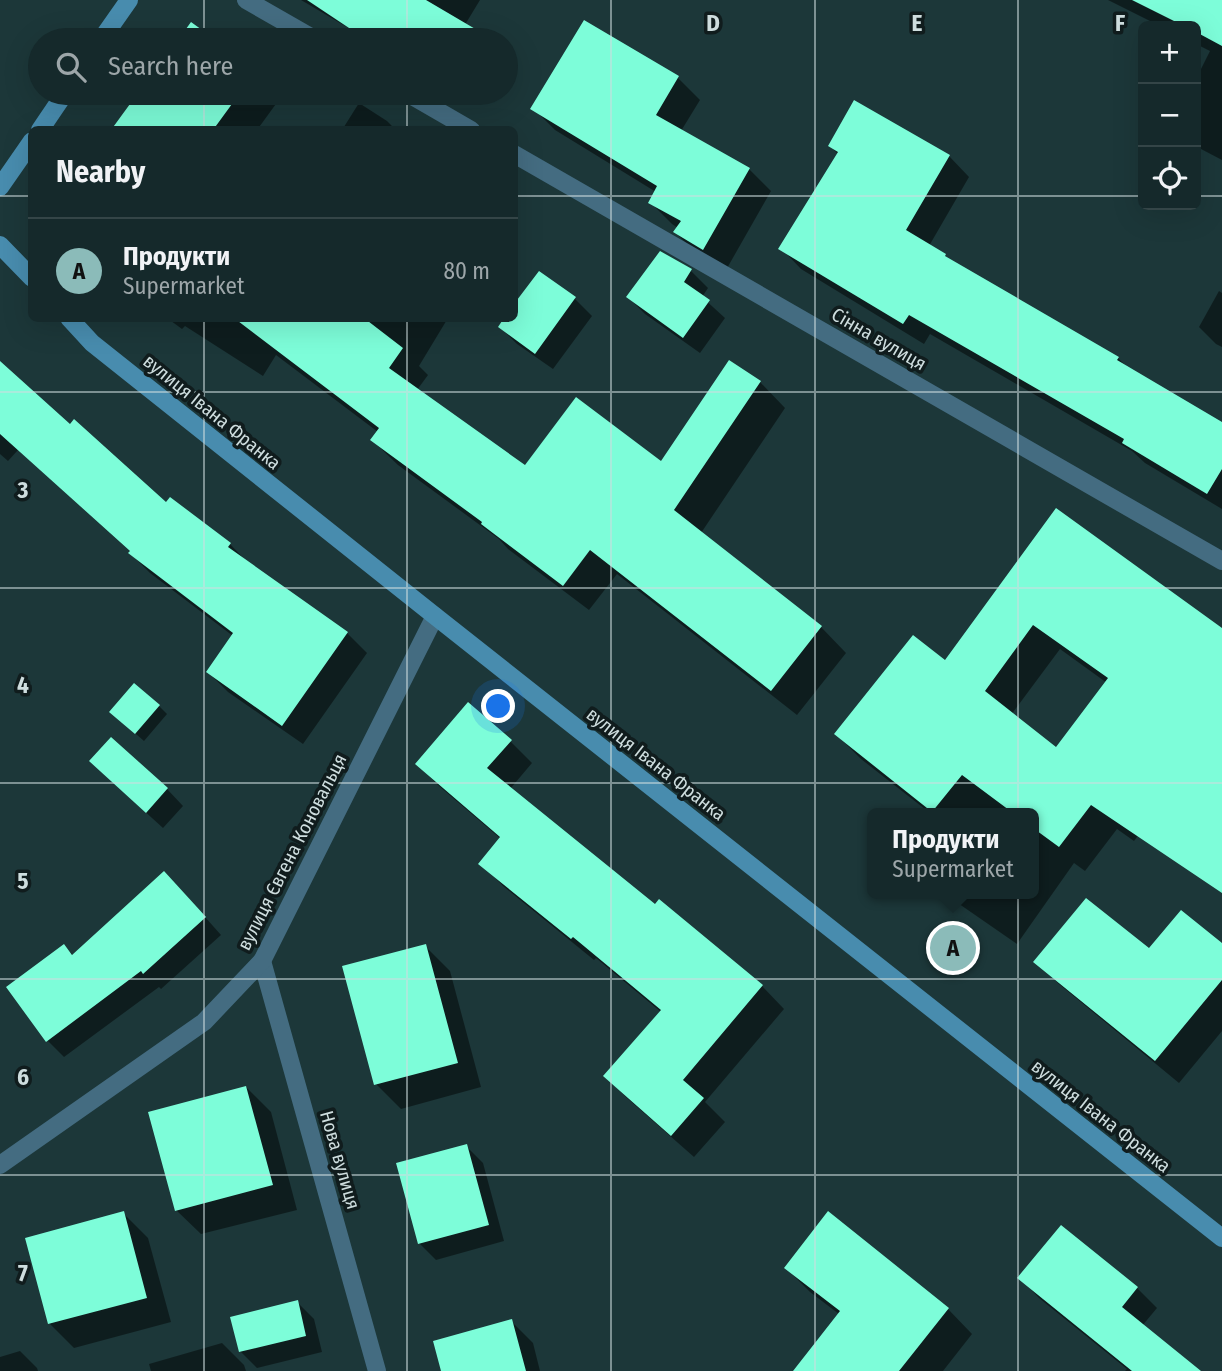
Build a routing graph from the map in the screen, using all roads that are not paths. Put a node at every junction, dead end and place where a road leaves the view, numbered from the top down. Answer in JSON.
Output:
{"nodes":[{"id":1,"x":129,"y":0,"type":"edge"},
{"id":2,"x":246,"y":0,"type":"edge"},
{"id":3,"x":109,"y":28,"type":"edge"},
{"id":4,"x":295,"y":28,"type":"edge"},
{"id":5,"x":57,"y":105,"type":"edge"},
{"id":6,"x":428,"y":105,"type":"edge"},
{"id":7,"x":43,"y":126,"type":"edge"},
{"id":8,"x":464,"y":126,"type":"edge"},
{"id":9,"x":28,"y":147,"type":"edge"},
{"id":10,"x":518,"y":157,"type":"edge"},
{"id":11,"x":0,"y":187,"type":"edge"},
{"id":12,"x":0,"y":245,"type":"edge"},
{"id":13,"x":28,"y":274,"type":"edge"},
{"id":14,"x":73,"y":322,"type":"edge"},
{"id":15,"x":1222,"y":561,"type":"edge"},
{"id":16,"x":435,"y":616,"type":"junction"},
{"id":17,"x":262,"y":961,"type":"junction"},
{"id":18,"x":0,"y":1165,"type":"edge"},
{"id":19,"x":1222,"y":1238,"type":"edge"},
{"id":20,"x":377,"y":1371,"type":"edge"}],
"edges":[{"from":1,"to":3,"type":"main road"},
{"from":2,"to":4,"type":"street"},
{"from":5,"to":7,"type":"main road"},
{"from":6,"to":8,"type":"street"},
{"from":9,"to":11,"type":"main road"},
{"from":10,"to":15,"type":"street","name":"Сінна вулиця"},
{"from":12,"to":13,"type":"main road"},
{"from":14,"to":16,"type":"main road","name":"вулиця Івана Франка"},
{"from":16,"to":17,"type":"street","name":"вулиця Євгена Коновальця"},
{"from":16,"to":19,"type":"main road","name":"вулиця Івана Франка"},
{"from":17,"to":18,"type":"street","name":"вулиця Євгена Коновальця"},
{"from":17,"to":20,"type":"street","name":"Нова вулиця"}]}
